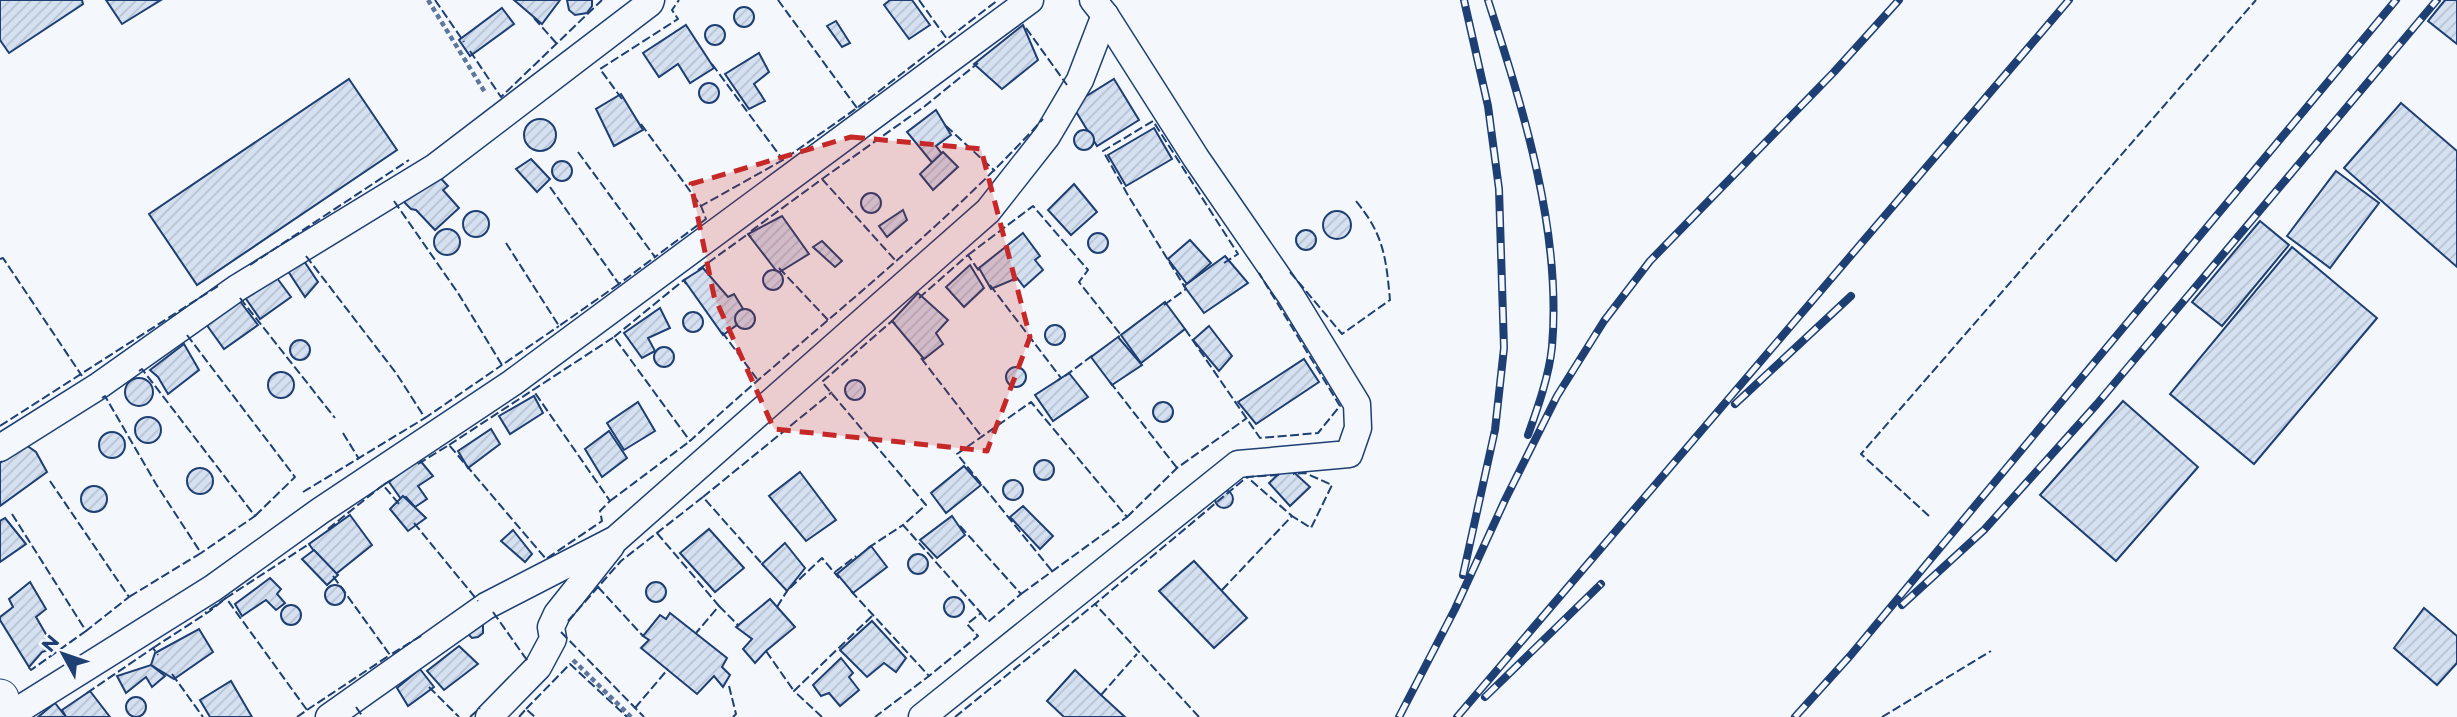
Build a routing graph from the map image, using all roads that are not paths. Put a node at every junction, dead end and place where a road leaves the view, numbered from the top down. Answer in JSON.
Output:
{"nodes":[{"id":1,"x":651,"y":0,"type":"edge"},
{"id":2,"x":1030,"y":0,"type":"edge"},
{"id":3,"x":1099,"y":7,"type":"edge"},
{"id":4,"x":0,"y":448,"type":"edge"},
{"id":5,"x":616,"y":539,"type":"junction"},
{"id":6,"x":0,"y":698,"type":"edge"},
{"id":7,"x":6,"y":717,"type":"edge"},
{"id":8,"x":329,"y":717,"type":"edge"},
{"id":9,"x":489,"y":717,"type":"edge"},
{"id":10,"x":922,"y":717,"type":"edge"}],
"edges":[{"from":1,"to":4,"type":"street"},
{"from":2,"to":7,"type":"street"},
{"from":3,"to":5,"type":"street"},
{"from":3,"to":10,"type":"street"},
{"from":5,"to":8,"type":"street"},
{"from":5,"to":9,"type":"street"},
{"from":6,"to":7,"type":"main road"}]}
